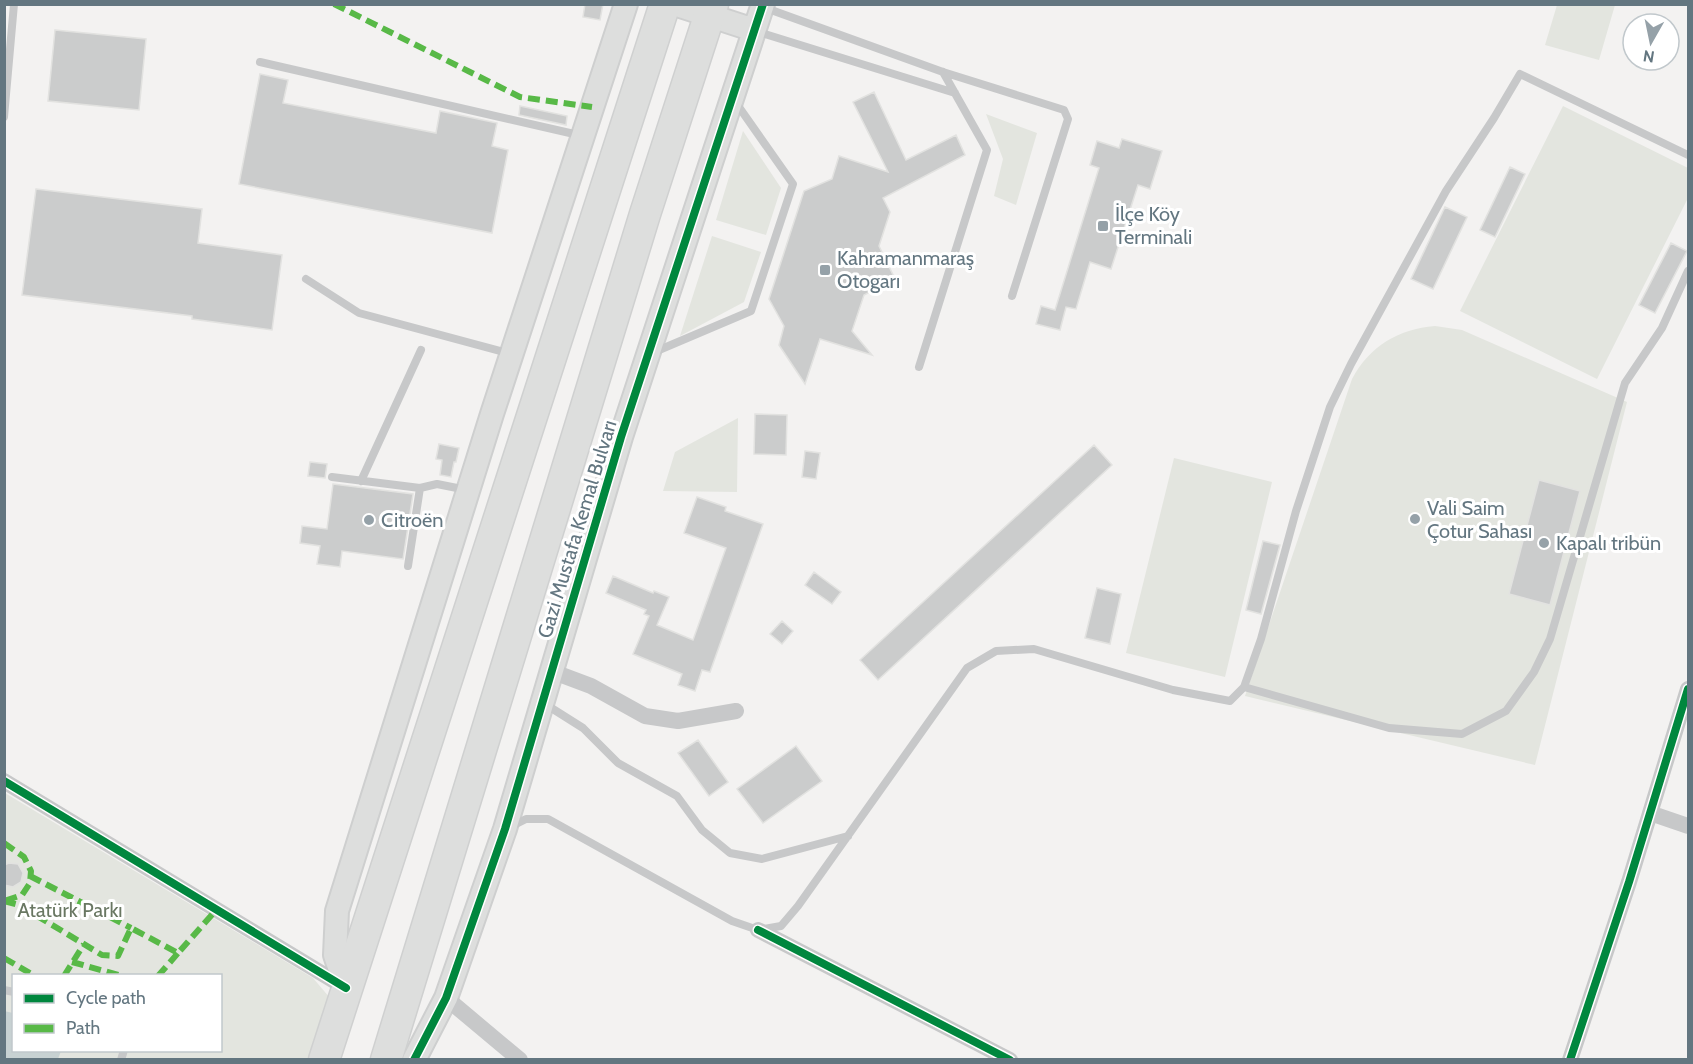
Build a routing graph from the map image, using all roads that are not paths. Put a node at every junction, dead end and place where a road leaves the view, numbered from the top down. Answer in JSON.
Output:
{"nodes":[{"id":1,"x":14,"y":4,"type":"edge"},
{"id":2,"x":626,"y":4,"type":"edge"},
{"id":3,"x":665,"y":4,"type":"edge"},
{"id":4,"x":674,"y":4,"type":"edge"},
{"id":5,"x":760,"y":5,"type":"edge"},
{"id":6,"x":712,"y":10,"type":"edge"},
{"id":7,"x":754,"y":30,"type":"junction"},
{"id":8,"x":261,"y":62,"type":"dead end"},
{"id":9,"x":942,"y":72,"type":"junction"},
{"id":10,"x":955,"y":93,"type":"junction"},
{"id":11,"x":732,"y":97,"type":"junction"},
{"id":12,"x":4,"y":117,"type":"edge"},
{"id":13,"x":583,"y":136,"type":"junction"},
{"id":14,"x":1689,"y":154,"type":"edge"},
{"id":15,"x":1689,"y":272,"type":"edge"},
{"id":16,"x":306,"y":279,"type":"dead end"},
{"id":17,"x":1012,"y":296,"type":"dead end"},
{"id":18,"x":421,"y":350,"type":"dead end"},
{"id":19,"x":512,"y":354,"type":"junction"},
{"id":20,"x":648,"y":355,"type":"junction"},
{"id":21,"x":919,"y":367,"type":"dead end"},
{"id":22,"x":332,"y":477,"type":"dead end"},
{"id":23,"x":361,"y":481,"type":"junction"},
{"id":24,"x":420,"y":488,"type":"junction"},
{"id":25,"x":468,"y":490,"type":"junction"},
{"id":26,"x":408,"y":566,"type":"dead end"},
{"id":27,"x":551,"y":671,"type":"junction"},
{"id":28,"x":1244,"y":687,"type":"junction"},
{"id":29,"x":1689,"y":689,"type":"edge"},
{"id":30,"x":542,"y":702,"type":"junction"},
{"id":31,"x":736,"y":711,"type":"dead end"},
{"id":32,"x":4,"y":781,"type":"edge"},
{"id":33,"x":1650,"y":813,"type":"junction"},
{"id":34,"x":1689,"y":826,"type":"edge"},
{"id":35,"x":505,"y":830,"type":"junction"},
{"id":36,"x":848,"y":836,"type":"junction"},
{"id":37,"x":758,"y":930,"type":"junction"},
{"id":38,"x":346,"y":988,"type":"junction"},
{"id":39,"x":446,"y":998,"type":"junction"},
{"id":40,"x":324,"y":1059,"type":"edge"},
{"id":41,"x":386,"y":1059,"type":"edge"},
{"id":42,"x":414,"y":1059,"type":"edge"},
{"id":43,"x":520,"y":1059,"type":"edge"},
{"id":44,"x":1010,"y":1059,"type":"edge"},
{"id":45,"x":1570,"y":1059,"type":"edge"}],
"edges":[{"from":1,"to":12,"type":"lane"},
{"from":2,"to":13,"type":"street"},
{"from":3,"to":38,"type":"highway"},
{"from":4,"to":6,"type":"street"},
{"from":5,"to":7,"type":"street","name":"Gazi Mustafa Kemal Bulvarı"},
{"from":5,"to":9,"type":"lane"},
{"from":6,"to":7,"type":"street"},
{"from":6,"to":41,"type":"highway","name":"Gazi Mustafa Kemal Bulvarı"},
{"from":7,"to":10,"type":"lane"},
{"from":7,"to":11,"type":"street","name":"Gazi Mustafa Kemal Bulvarı"},
{"from":8,"to":13,"type":"lane"},
{"from":9,"to":10,"type":"lane"},
{"from":9,"to":17,"type":"lane"},
{"from":10,"to":21,"type":"lane"},
{"from":11,"to":20,"type":"street","name":"Gazi Mustafa Kemal Bulvarı"},
{"from":11,"to":20,"type":"lane"},
{"from":13,"to":19,"type":"street"},
{"from":14,"to":28,"type":"lane"},
{"from":15,"to":28,"type":"lane"},
{"from":16,"to":19,"type":"lane"},
{"from":18,"to":23,"type":"lane"},
{"from":19,"to":25,"type":"street"},
{"from":20,"to":27,"type":"street","name":"Gazi Mustafa Kemal Bulvarı"},
{"from":22,"to":23,"type":"lane"},
{"from":23,"to":24,"type":"lane"},
{"from":24,"to":25,"type":"lane"},
{"from":24,"to":26,"type":"lane"},
{"from":25,"to":38,"type":"street"},
{"from":27,"to":30,"type":"street","name":"Gazi Mustafa Kemal Bulvarı"},
{"from":27,"to":31,"type":"street"},
{"from":28,"to":36,"type":"lane"},
{"from":29,"to":33,"type":"street"},
{"from":30,"to":35,"type":"street","name":"Gazi Mustafa Kemal Bulvarı"},
{"from":30,"to":36,"type":"lane"},
{"from":32,"to":38,"type":"street"},
{"from":33,"to":34,"type":"street"},
{"from":33,"to":45,"type":"street"},
{"from":35,"to":37,"type":"lane"},
{"from":35,"to":39,"type":"street","name":"Gazi Mustafa Kemal Bulvarı"},
{"from":36,"to":37,"type":"lane"},
{"from":37,"to":44,"type":"street"},
{"from":38,"to":40,"type":"highway"},
{"from":39,"to":42,"type":"street","name":"Gazi Mustafa Kemal Bulvarı"},
{"from":39,"to":43,"type":"street"}]}
